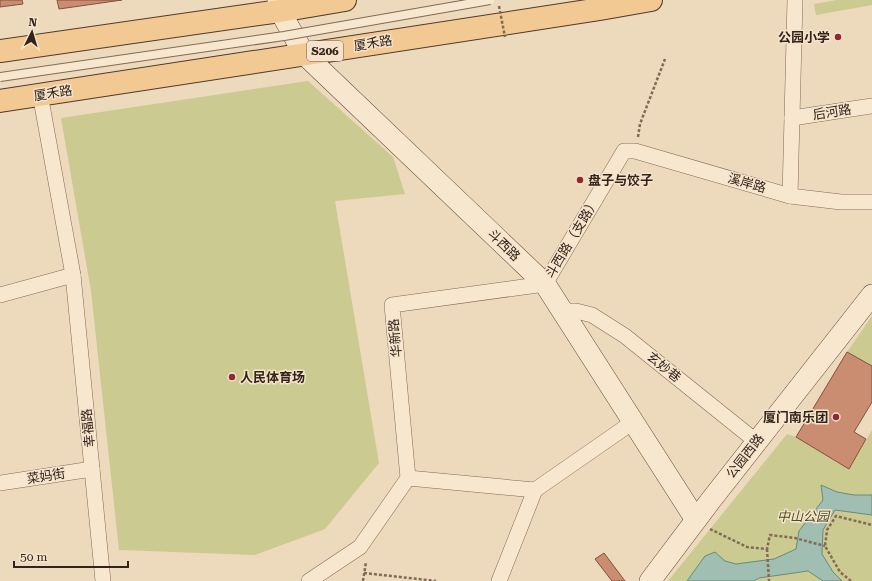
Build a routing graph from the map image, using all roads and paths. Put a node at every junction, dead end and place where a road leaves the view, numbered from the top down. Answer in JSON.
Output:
{"nodes":[{"id":1,"x":345,"y":0,"type":"edge"},
{"id":2,"x":490,"y":0,"type":"edge"},
{"id":3,"x":498,"y":0,"type":"edge"},
{"id":4,"x":651,"y":0,"type":"edge"},
{"id":5,"x":795,"y":0,"type":"edge"},
{"id":6,"x":279,"y":5,"type":"edge"},
{"id":7,"x":505,"y":37,"type":"dead end"},
{"id":8,"x":0,"y":51,"type":"edge"},
{"id":9,"x":304,"y":54,"type":"junction"},
{"id":10,"x":666,"y":59,"type":"dead end"},
{"id":11,"x":0,"y":77,"type":"edge"},
{"id":12,"x":40,"y":94,"type":"junction"},
{"id":13,"x":0,"y":101,"type":"edge"},
{"id":14,"x":872,"y":106,"type":"edge"},
{"id":15,"x":792,"y":118,"type":"junction"},
{"id":16,"x":629,"y":151,"type":"junction"},
{"id":17,"x":790,"y":196,"type":"junction"},
{"id":18,"x":872,"y":202,"type":"edge"},
{"id":19,"x":73,"y":274,"type":"junction"},
{"id":20,"x":545,"y":284,"type":"junction"},
{"id":21,"x":0,"y":294,"type":"edge"},
{"id":22,"x":872,"y":296,"type":"edge"},
{"id":23,"x":563,"y":311,"type":"junction"},
{"id":24,"x":634,"y":422,"type":"junction"},
{"id":25,"x":757,"y":442,"type":"junction"},
{"id":26,"x":92,"y":469,"type":"junction"},
{"id":27,"x":408,"y":478,"type":"junction"},
{"id":28,"x":0,"y":483,"type":"edge"},
{"id":29,"x":536,"y":490,"type":"junction"},
{"id":30,"x":696,"y":520,"type":"junction"},
{"id":31,"x":872,"y":525,"type":"edge"},
{"id":32,"x":825,"y":546,"type":"junction"},
{"id":33,"x":767,"y":549,"type":"junction"},
{"id":34,"x":364,"y":573,"type":"dead end"},
{"id":35,"x":103,"y":581,"type":"edge"},
{"id":36,"x":309,"y":581,"type":"edge"},
{"id":37,"x":436,"y":581,"type":"edge"},
{"id":38,"x":499,"y":581,"type":"edge"},
{"id":39,"x":650,"y":581,"type":"edge"},
{"id":40,"x":769,"y":581,"type":"edge"},
{"id":41,"x":851,"y":581,"type":"edge"}],
"edges":[{"from":1,"to":6,"type":"main road"},
{"from":2,"to":11,"type":"lane","bridge":true},
{"from":3,"to":7,"type":"path","bridge":true},
{"from":4,"to":9,"type":"main road","name":"厦禾路","number":"S206"},
{"from":5,"to":15,"type":"street"},
{"from":6,"to":8,"type":"main road"},
{"from":6,"to":9,"type":"street","name":"斗西路"},
{"from":9,"to":12,"type":"main road","name":"厦禾路","number":"S206"},
{"from":9,"to":20,"type":"street","name":"斗西路"},
{"from":10,"to":16,"type":"path"},
{"from":12,"to":13,"type":"main road","name":"厦禾路","number":"S206"},
{"from":12,"to":19,"type":"street","name":"幸福路"},
{"from":14,"to":15,"type":"street","name":"后河路"},
{"from":15,"to":17,"type":"street"},
{"from":16,"to":17,"type":"street","name":"溪岸路"},
{"from":16,"to":20,"type":"street","name":"斗西路（支路）"},
{"from":17,"to":18,"type":"street","name":"溪岸路"},
{"from":19,"to":21,"type":"street"},
{"from":19,"to":26,"type":"street","name":"幸福路"},
{"from":20,"to":23,"type":"street","name":"斗西路"},
{"from":20,"to":27,"type":"street","name":"华新路"},
{"from":22,"to":25,"type":"street","name":"公园西路"},
{"from":23,"to":24,"type":"street","name":"斗西路"},
{"from":23,"to":25,"type":"street","name":"玄妙巷"},
{"from":24,"to":29,"type":"street"},
{"from":24,"to":30,"type":"street","name":"斗西路"},
{"from":25,"to":30,"type":"street","name":"公园西路"},
{"from":26,"to":28,"type":"street","name":"菜妈街"},
{"from":26,"to":35,"type":"street","name":"幸福路"},
{"from":27,"to":29,"type":"street"},
{"from":27,"to":36,"type":"street"},
{"from":29,"to":38,"type":"street"},
{"from":30,"to":33,"type":"path"},
{"from":30,"to":39,"type":"street","name":"公园西路"},
{"from":31,"to":32,"type":"path"},
{"from":32,"to":33,"type":"path"},
{"from":32,"to":41,"type":"path"},
{"from":33,"to":40,"type":"path"},
{"from":34,"to":37,"type":"path"}]}
